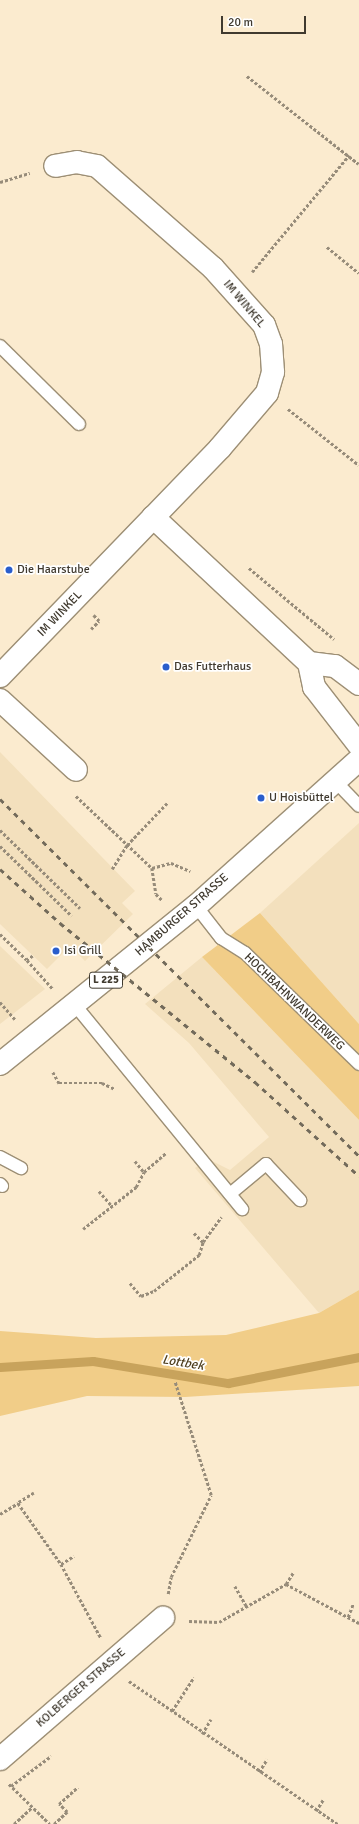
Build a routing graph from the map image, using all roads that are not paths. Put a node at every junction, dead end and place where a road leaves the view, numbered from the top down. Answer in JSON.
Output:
{"nodes":[{"id":1,"x":55,"y":166,"type":"road end"},
{"id":2,"x":0,"y":346,"type":"edge"},
{"id":3,"x":79,"y":424,"type":"dead end"},
{"id":4,"x":152,"y":517,"type":"junction"},
{"id":5,"x":309,"y":663,"type":"junction"},
{"id":6,"x":0,"y":676,"type":"edge"},
{"id":7,"x":359,"y":684,"type":"edge"},
{"id":8,"x":0,"y":700,"type":"edge"},
{"id":9,"x":359,"y":745,"type":"edge"},
{"id":10,"x":359,"y":760,"type":"edge"},
{"id":11,"x":76,"y":770,"type":"dead end"},
{"id":12,"x":336,"y":782,"type":"junction"},
{"id":13,"x":359,"y":806,"type":"edge"},
{"id":14,"x":196,"y":906,"type":"junction"},
{"id":15,"x":75,"y":1005,"type":"junction"},
{"id":16,"x":0,"y":1064,"type":"edge"},
{"id":17,"x":359,"y":1064,"type":"edge"},
{"id":18,"x":0,"y":1157,"type":"edge"},
{"id":19,"x":21,"y":1168,"type":"dead end"},
{"id":20,"x":230,"y":1194,"type":"junction"},
{"id":21,"x":300,"y":1200,"type":"dead end"},
{"id":22,"x":242,"y":1209,"type":"dead end"},
{"id":23,"x":163,"y":1618,"type":"road end"},
{"id":24,"x":2,"y":1769,"type":"edge"}],
"edges":[{"from":1,"to":4,"type":"street","name":"IM WINKEL"},
{"from":2,"to":3,"type":"lane"},
{"from":4,"to":5,"type":"street"},
{"from":4,"to":6,"type":"street","name":"IM WINKEL"},
{"from":5,"to":7,"type":"street"},
{"from":5,"to":9,"type":"street"},
{"from":8,"to":11,"type":"street"},
{"from":10,"to":12,"type":"street","name":"HAMBURGER STRASSE","number":"L 225"},
{"from":12,"to":13,"type":"lane"},
{"from":12,"to":14,"type":"street","name":"HAMBURGER STRASSE","number":"L 225"},
{"from":14,"to":15,"type":"street","name":"HAMBURGER STRASSE","number":"L 225"},
{"from":14,"to":17,"type":"lane","name":"HOCHBAHNWANDERWEG"},
{"from":15,"to":16,"type":"street","name":"HAMBURGER STRASSE","number":"L 225"},
{"from":15,"to":20,"type":"lane"},
{"from":18,"to":19,"type":"lane"},
{"from":20,"to":21,"type":"lane"},
{"from":20,"to":22,"type":"lane"},
{"from":23,"to":24,"type":"street","name":"KOLBERGER STRASSE"}]}
